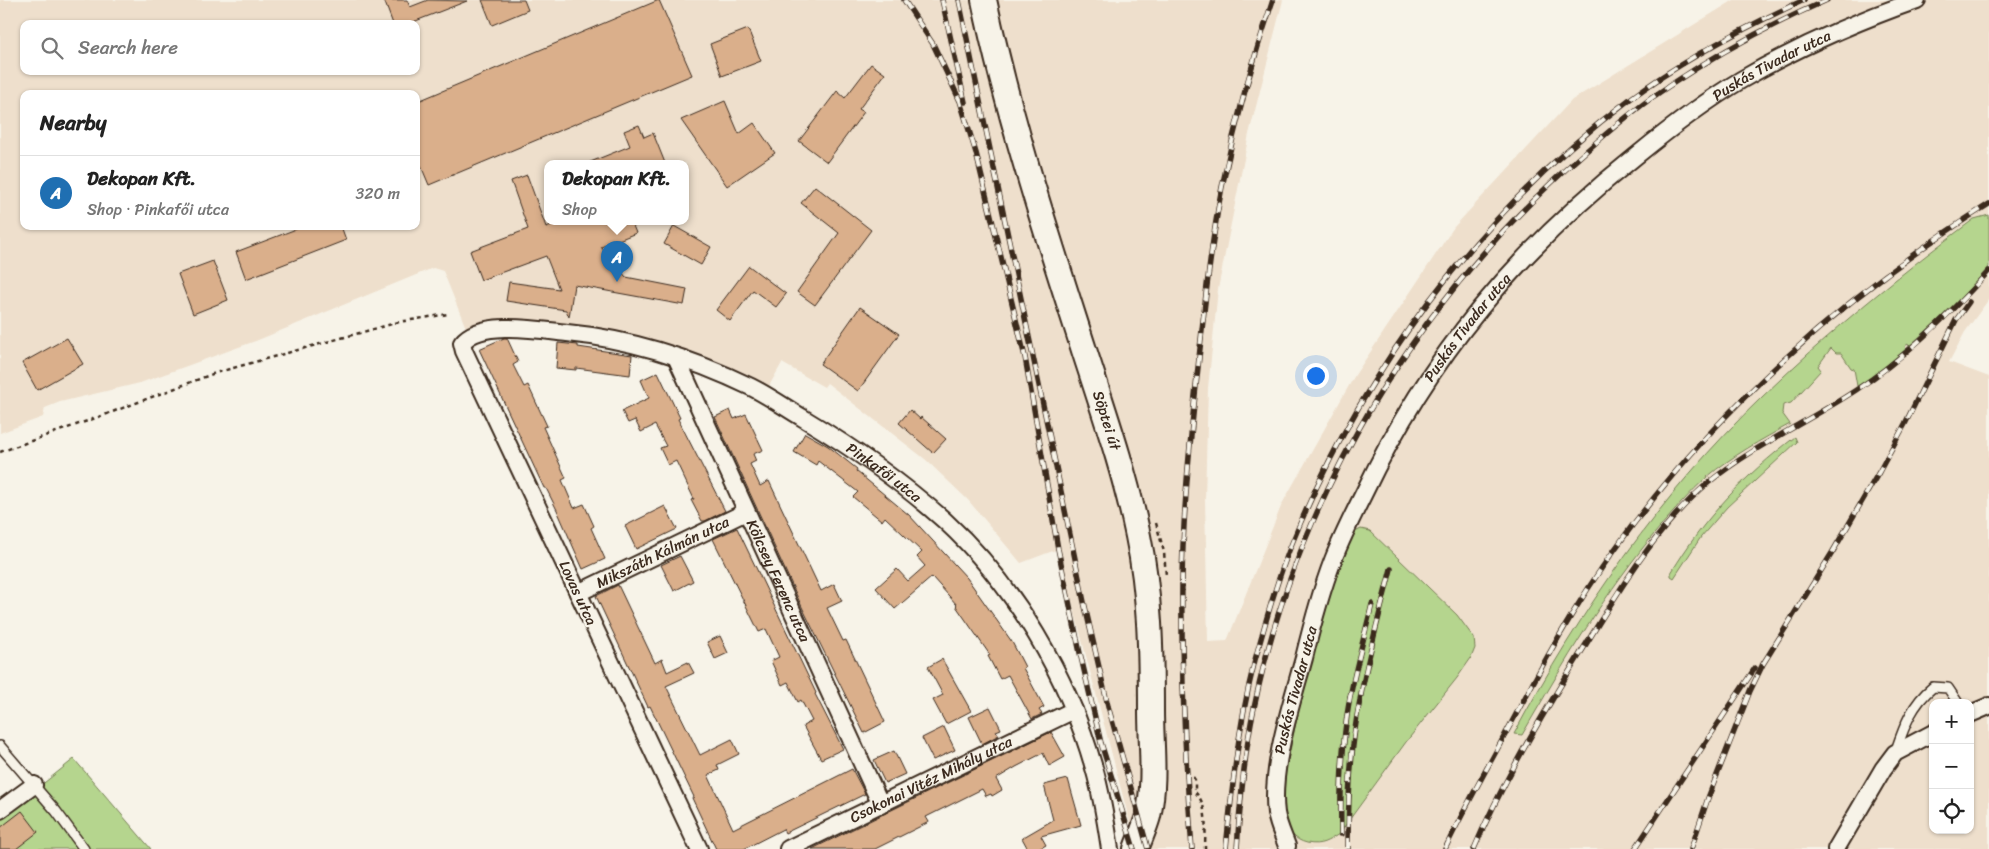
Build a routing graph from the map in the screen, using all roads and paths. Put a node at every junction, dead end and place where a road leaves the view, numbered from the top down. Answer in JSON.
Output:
{"nodes":[{"id":1,"x":984,"y":0,"type":"edge"},
{"id":2,"x":1917,"y":0,"type":"edge"},
{"id":3,"x":448,"y":314,"type":"dead end"},
{"id":4,"x":467,"y":337,"type":"joint"},
{"id":5,"x":676,"y":357,"type":"junction"},
{"id":6,"x":0,"y":452,"type":"edge"},
{"id":7,"x":746,"y":512,"type":"junction"},
{"id":8,"x":578,"y":593,"type":"junction"},
{"id":9,"x":1955,"y":699,"type":"edge"},
{"id":10,"x":1989,"y":706,"type":"edge"},
{"id":11,"x":1074,"y":710,"type":"junction"},
{"id":12,"x":1974,"y":712,"type":"edge"},
{"id":13,"x":1929,"y":735,"type":"edge"},
{"id":14,"x":0,"y":746,"type":"edge"},
{"id":15,"x":1895,"y":753,"type":"junction"},
{"id":16,"x":1193,"y":777,"type":"dead end"},
{"id":17,"x":34,"y":785,"type":"junction"},
{"id":18,"x":881,"y":805,"type":"junction"},
{"id":19,"x":0,"y":810,"type":"edge"},
{"id":20,"x":1283,"y":847,"type":"edge"},
{"id":21,"x":84,"y":849,"type":"edge"},
{"id":22,"x":700,"y":849,"type":"edge"},
{"id":23,"x":788,"y":849,"type":"edge"},
{"id":24,"x":1110,"y":849,"type":"edge"},
{"id":25,"x":1136,"y":849,"type":"edge"},
{"id":26,"x":1205,"y":849,"type":"edge"},
{"id":27,"x":1836,"y":849,"type":"edge"}],
"edges":[{"from":1,"to":25,"type":"street","name":"Söptei út"},
{"from":2,"to":20,"type":"street","name":"Puskás Tivadar utca"},
{"from":3,"to":6,"type":"path"},
{"from":4,"to":5,"type":"street","name":"Pinkafői utca"},
{"from":4,"to":8,"type":"street","name":"Lovas utca"},
{"from":5,"to":7,"type":"street","name":"Kölcsey Ferenc utca"},
{"from":5,"to":11,"type":"street","name":"Pinkafői utca"},
{"from":7,"to":8,"type":"street","name":"Mikszáth Kálmán utca"},
{"from":7,"to":18,"type":"street","name":"Kölcsey Ferenc utca"},
{"from":8,"to":22,"type":"street","name":"Lovas utca"},
{"from":9,"to":15,"type":"lane"},
{"from":10,"to":12,"type":"street"},
{"from":11,"to":18,"type":"street","name":"Csokonai Vitéz Mihály utca"},
{"from":11,"to":24,"type":"street","name":"Pinkafői utca"},
{"from":13,"to":15,"type":"street"},
{"from":14,"to":17,"type":"lane"},
{"from":15,"to":27,"type":"street"},
{"from":16,"to":26,"type":"path"},
{"from":17,"to":19,"type":"street"},
{"from":17,"to":21,"type":"lane"},
{"from":18,"to":23,"type":"street","name":"Csokonai Vitéz Mihály utca"}]}
